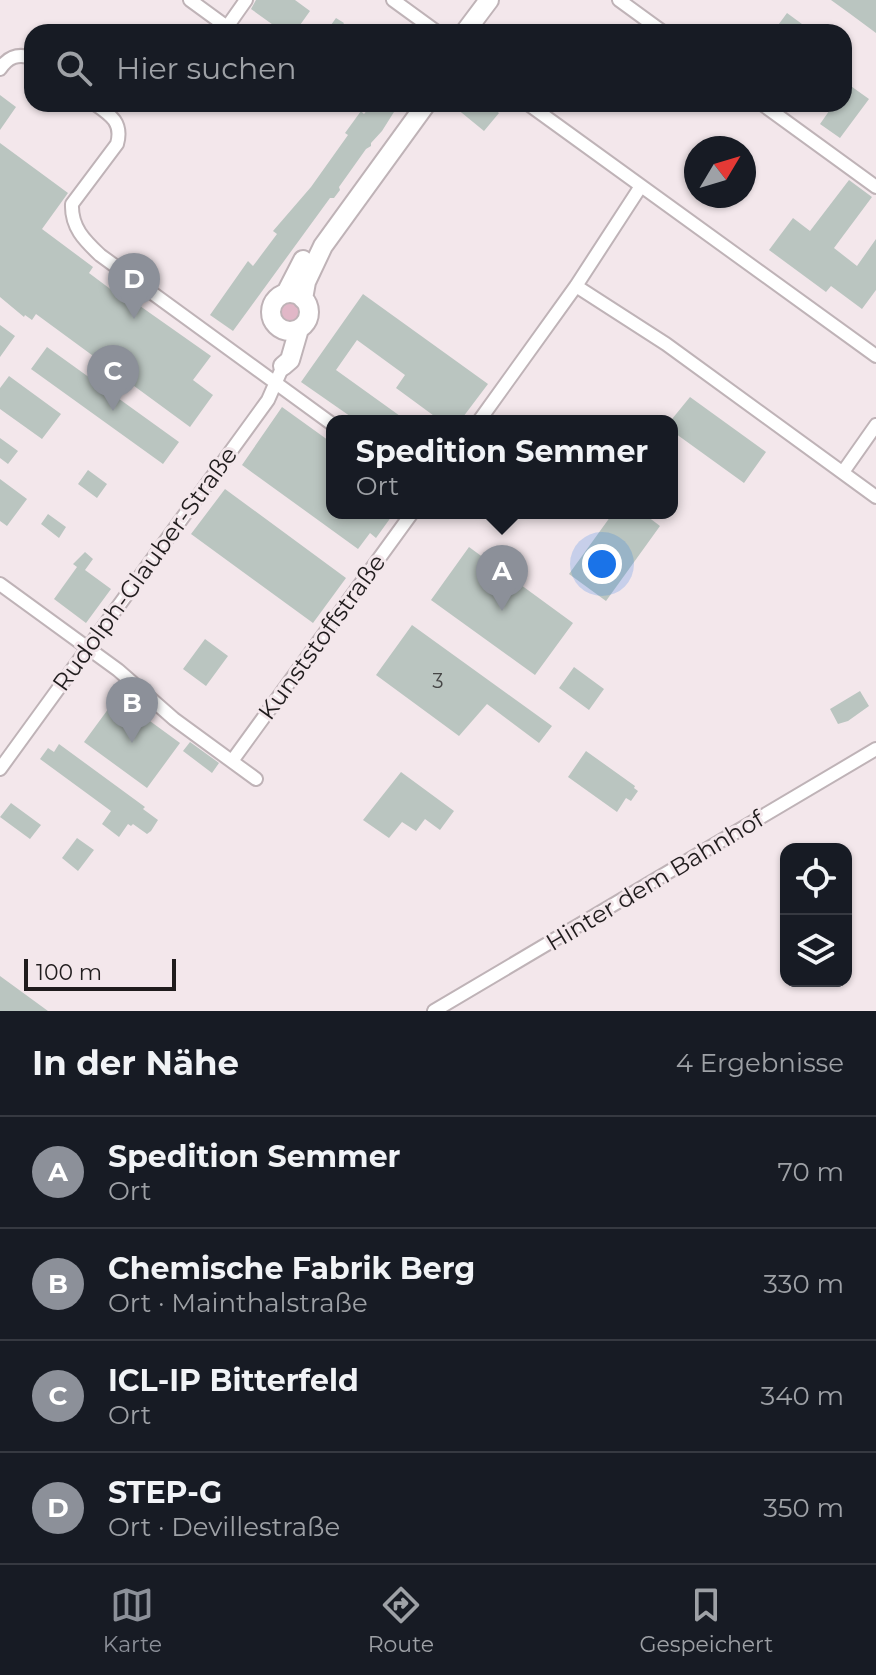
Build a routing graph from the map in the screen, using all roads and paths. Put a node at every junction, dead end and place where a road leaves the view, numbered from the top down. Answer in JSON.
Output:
{"nodes":[{"id":1,"x":190,"y":0,"type":"edge"},
{"id":2,"x":246,"y":0,"type":"edge"},
{"id":3,"x":393,"y":0,"type":"edge"},
{"id":4,"x":489,"y":0,"type":"edge"},
{"id":5,"x":501,"y":0,"type":"edge"},
{"id":6,"x":619,"y":0,"type":"edge"},
{"id":7,"x":223,"y":24,"type":"edge"},
{"id":8,"x":229,"y":24,"type":"edge"},
{"id":9,"x":426,"y":24,"type":"edge"},
{"id":10,"x":471,"y":24,"type":"edge"},
{"id":11,"x":484,"y":24,"type":"edge"},
{"id":12,"x":652,"y":24,"type":"edge"},
{"id":13,"x":24,"y":56,"type":"edge"},
{"id":14,"x":0,"y":69,"type":"edge"},
{"id":15,"x":106,"y":112,"type":"edge"},
{"id":16,"x":407,"y":112,"type":"edge"},
{"id":17,"x":420,"y":112,"type":"edge"},
{"id":18,"x":539,"y":112,"type":"edge"},
{"id":19,"x":773,"y":112,"type":"edge"},
{"id":20,"x":641,"y":186,"type":"junction"},
{"id":21,"x":876,"y":187,"type":"edge"},
{"id":22,"x":576,"y":286,"type":"junction"},
{"id":23,"x":294,"y":296,"type":"junction"},
{"id":24,"x":290,"y":329,"type":"junction"},
{"id":25,"x":876,"y":356,"type":"edge"},
{"id":26,"x":280,"y":375,"type":"junction"},
{"id":27,"x":483,"y":415,"type":"edge"},
{"id":28,"x":326,"y":418,"type":"edge"},
{"id":29,"x":876,"y":425,"type":"edge"},
{"id":30,"x":843,"y":472,"type":"junction"},
{"id":31,"x":876,"y":497,"type":"edge"},
{"id":32,"x":408,"y":519,"type":"edge"},
{"id":33,"x":0,"y":584,"type":"edge"},
{"id":34,"x":87,"y":648,"type":"junction"},
{"id":35,"x":876,"y":749,"type":"edge"},
{"id":36,"x":232,"y":761,"type":"junction"},
{"id":37,"x":0,"y":769,"type":"edge"},
{"id":38,"x":256,"y":779,"type":"dead end"},
{"id":39,"x":434,"y":1011,"type":"edge"}],
"edges":[{"from":1,"to":7,"type":"street"},
{"from":2,"to":8,"type":"street"},
{"from":3,"to":9,"type":"street"},
{"from":4,"to":10,"type":"street"},
{"from":5,"to":11,"type":"street"},
{"from":6,"to":12,"type":"street"},
{"from":13,"to":14,"type":"street"},
{"from":15,"to":26,"type":"street"},
{"from":16,"to":23,"type":"street"},
{"from":17,"to":23,"type":"street"},
{"from":18,"to":20,"type":"street"},
{"from":19,"to":21,"type":"street"},
{"from":20,"to":22,"type":"street"},
{"from":20,"to":25,"type":"street"},
{"from":22,"to":27,"type":"street"},
{"from":22,"to":30,"type":"street"},
{"from":23,"to":24,"type":"street"},
{"from":23,"to":24,"type":"street"},
{"from":24,"to":26,"type":"street"},
{"from":26,"to":28,"type":"street"},
{"from":26,"to":34,"type":"street","name":"Rudolph-Glauber-Straße"},
{"from":29,"to":30,"type":"street"},
{"from":30,"to":31,"type":"street"},
{"from":32,"to":36,"type":"street","name":"Kunststoffstraße"},
{"from":33,"to":34,"type":"street"},
{"from":34,"to":36,"type":"street"},
{"from":34,"to":37,"type":"street","name":"Rudolph-Glauber-Straße"},
{"from":35,"to":39,"type":"street","name":"Hinter dem Bahnhof"},
{"from":36,"to":38,"type":"street"}]}
